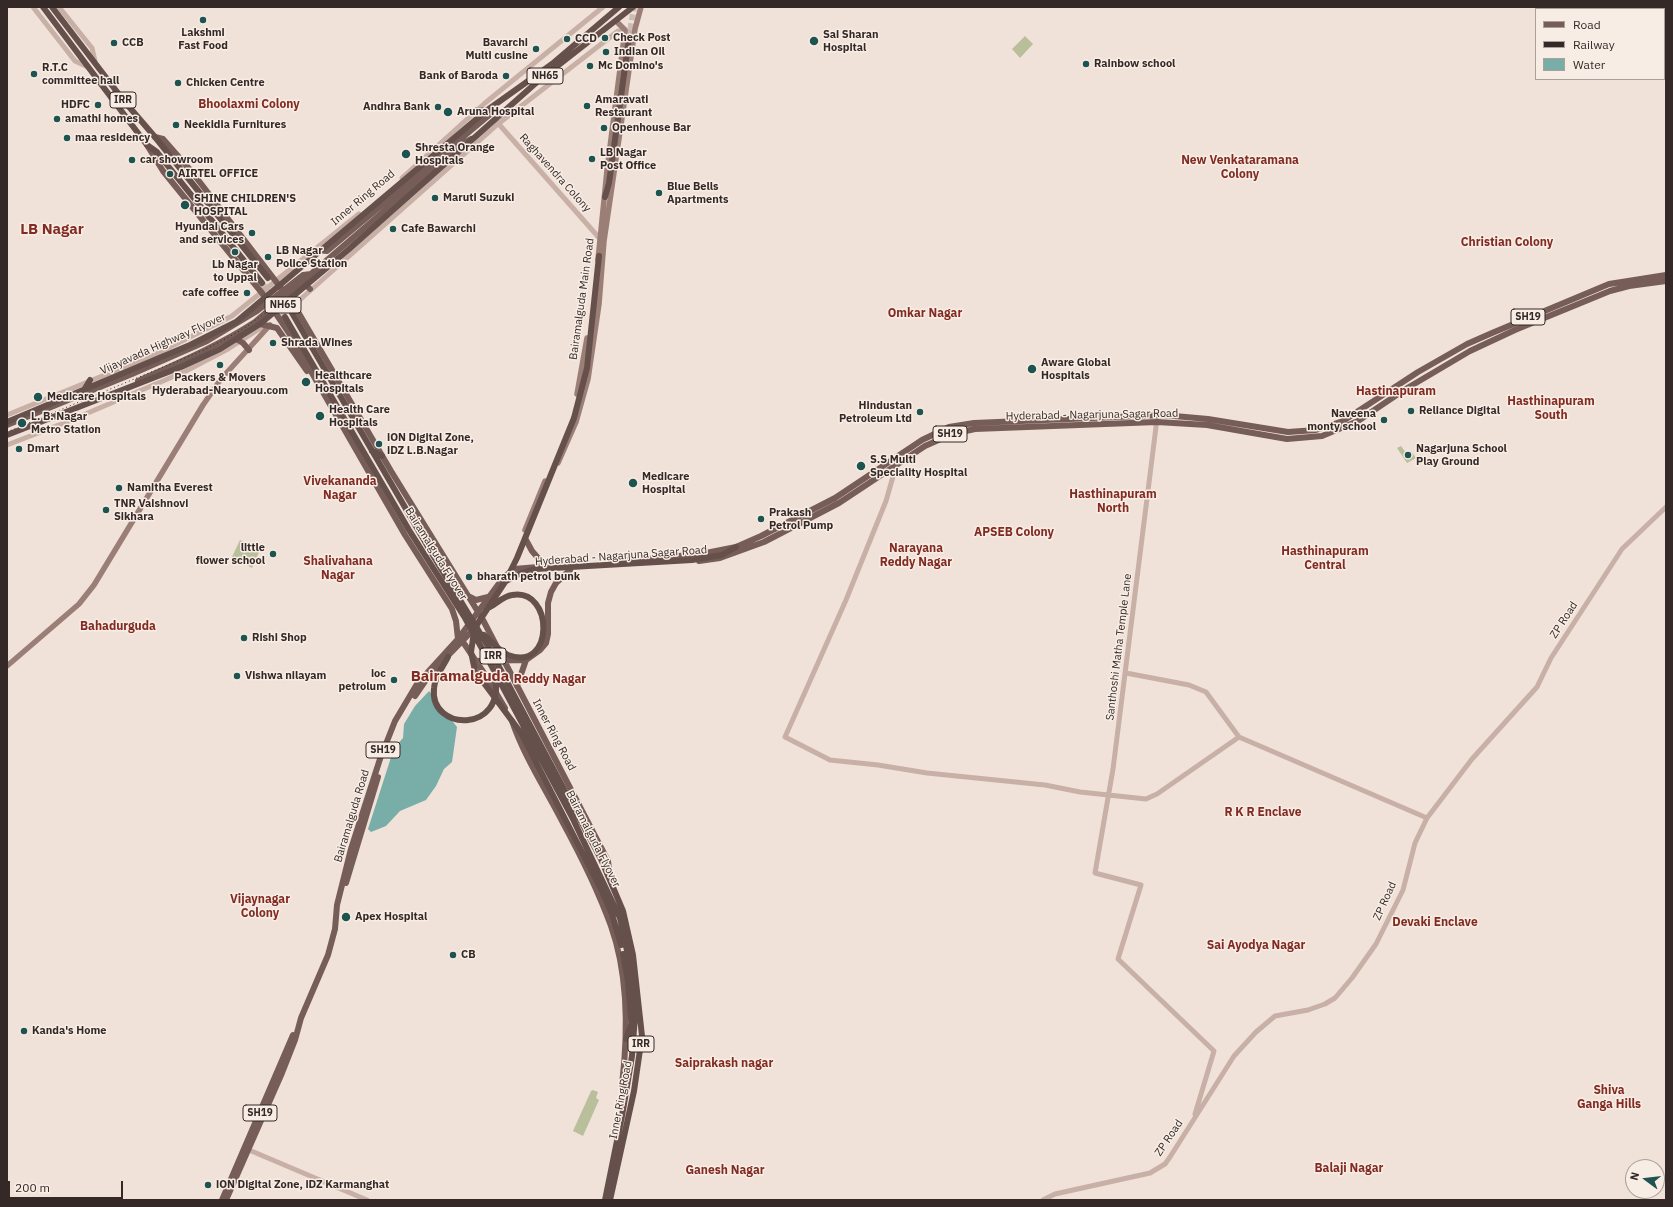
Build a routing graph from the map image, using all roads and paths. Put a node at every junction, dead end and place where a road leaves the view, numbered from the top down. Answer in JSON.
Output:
{"nodes":[{"id":1,"x":33,"y":7,"type":"edge"},
{"id":2,"x":43,"y":7,"type":"edge"},
{"id":3,"x":52,"y":7,"type":"edge"},
{"id":4,"x":59,"y":7,"type":"edge"},
{"id":5,"x":603,"y":7,"type":"edge"},
{"id":6,"x":619,"y":7,"type":"edge"},
{"id":7,"x":633,"y":7,"type":"edge"},
{"id":8,"x":641,"y":7,"type":"edge"},
{"id":9,"x":616,"y":21,"type":"junction"},
{"id":10,"x":625,"y":30,"type":"junction"},
{"id":11,"x":634,"y":32,"type":"junction"},
{"id":12,"x":629,"y":38,"type":"tunnel mouth"},
{"id":13,"x":95,"y":61,"type":"junction"},
{"id":14,"x":89,"y":68,"type":"junction"},
{"id":15,"x":113,"y":86,"type":"junction"},
{"id":16,"x":106,"y":92,"type":"junction"},
{"id":17,"x":124,"y":101,"type":"junction"},
{"id":18,"x":496,"y":105,"type":"junction"},
{"id":19,"x":118,"y":106,"type":"junction"},
{"id":20,"x":478,"y":110,"type":"junction"},
{"id":21,"x":486,"y":111,"type":"junction"},
{"id":22,"x":497,"y":122,"type":"junction"},
{"id":23,"x":478,"y":135,"type":"junction"},
{"id":24,"x":155,"y":136,"type":"junction"},
{"id":25,"x":147,"y":144,"type":"junction"},
{"id":26,"x":605,"y":198,"type":"junction"},
{"id":27,"x":601,"y":240,"type":"junction"},
{"id":28,"x":316,"y":250,"type":"junction"},
{"id":29,"x":599,"y":256,"type":"junction"},
{"id":30,"x":330,"y":258,"type":"junction"},
{"id":31,"x":292,"y":269,"type":"junction"},
{"id":32,"x":330,"y":272,"type":"junction"},
{"id":33,"x":1666,"y":275,"type":"edge"},
{"id":34,"x":268,"y":278,"type":"tunnel mouth"},
{"id":35,"x":301,"y":280,"type":"junction"},
{"id":36,"x":276,"y":281,"type":"junction"},
{"id":37,"x":1666,"y":281,"type":"edge"},
{"id":38,"x":262,"y":283,"type":"tunnel mouth"},
{"id":39,"x":310,"y":289,"type":"junction"},
{"id":40,"x":262,"y":293,"type":"junction"},
{"id":41,"x":285,"y":293,"type":"junction"},
{"id":42,"x":294,"y":305,"type":"junction"},
{"id":43,"x":270,"y":306,"type":"junction"},
{"id":44,"x":292,"y":313,"type":"tunnel mouth"},
{"id":45,"x":285,"y":317,"type":"tunnel mouth"},
{"id":46,"x":255,"y":322,"type":"junction"},
{"id":47,"x":267,"y":325,"type":"junction"},
{"id":48,"x":204,"y":332,"type":"junction"},
{"id":49,"x":241,"y":332,"type":"junction"},
{"id":50,"x":233,"y":337,"type":"junction"},
{"id":51,"x":207,"y":341,"type":"junction"},
{"id":52,"x":242,"y":341,"type":"junction"},
{"id":53,"x":220,"y":344,"type":"junction"},
{"id":54,"x":211,"y":348,"type":"junction"},
{"id":55,"x":249,"y":350,"type":"junction"},
{"id":56,"x":224,"y":352,"type":"junction"},
{"id":57,"x":90,"y":380,"type":"junction"},
{"id":58,"x":84,"y":390,"type":"junction"},
{"id":59,"x":100,"y":398,"type":"junction"},
{"id":60,"x":331,"y":406,"type":"junction"},
{"id":61,"x":353,"y":407,"type":"junction"},
{"id":62,"x":339,"y":409,"type":"junction"},
{"id":63,"x":7,"y":415,"type":"edge"},
{"id":64,"x":1157,"y":419,"type":"junction"},
{"id":65,"x":354,"y":420,"type":"junction"},
{"id":66,"x":7,"y":424,"type":"edge"},
{"id":67,"x":7,"y":435,"type":"edge"},
{"id":68,"x":567,"y":440,"type":"junction"},
{"id":69,"x":7,"y":445,"type":"edge"},
{"id":70,"x":379,"y":458,"type":"junction"},
{"id":71,"x":367,"y":464,"type":"junction"},
{"id":72,"x":896,"y":466,"type":"junction"},
{"id":73,"x":1666,"y":507,"type":"edge"},
{"id":74,"x":526,"y":540,"type":"junction"},
{"id":75,"x":736,"y":547,"type":"junction"},
{"id":76,"x":545,"y":566,"type":"junction"},
{"id":77,"x":570,"y":570,"type":"junction"},
{"id":78,"x":510,"y":576,"type":"junction"},
{"id":79,"x":468,"y":597,"type":"junction"},
{"id":80,"x":488,"y":597,"type":"junction"},
{"id":81,"x":490,"y":607,"type":"junction"},
{"id":82,"x":451,"y":608,"type":"junction"},
{"id":83,"x":479,"y":613,"type":"junction"},
{"id":84,"x":483,"y":620,"type":"junction"},
{"id":85,"x":479,"y":630,"type":"junction"},
{"id":86,"x":460,"y":640,"type":"junction"},
{"id":87,"x":448,"y":657,"type":"junction"},
{"id":88,"x":503,"y":659,"type":"junction"},
{"id":89,"x":526,"y":660,"type":"junction"},
{"id":90,"x":476,"y":661,"type":"junction"},
{"id":91,"x":7,"y":666,"type":"edge"},
{"id":92,"x":493,"y":669,"type":"junction"},
{"id":93,"x":1126,"y":673,"type":"junction"},
{"id":94,"x":516,"y":686,"type":"junction"},
{"id":95,"x":410,"y":700,"type":"junction"},
{"id":96,"x":531,"y":712,"type":"junction"},
{"id":97,"x":512,"y":722,"type":"junction"},
{"id":98,"x":1239,"y":737,"type":"junction"},
{"id":99,"x":1109,"y":795,"type":"junction"},
{"id":100,"x":1426,"y":818,"type":"junction"},
{"id":101,"x":608,"y":884,"type":"junction"},
{"id":102,"x":596,"y":891,"type":"junction"},
{"id":103,"x":631,"y":1025,"type":"junction"},
{"id":104,"x":299,"y":1026,"type":"junction"},
{"id":105,"x":626,"y":1039,"type":"junction"},
{"id":106,"x":634,"y":1039,"type":"junction"},
{"id":107,"x":624,"y":1087,"type":"junction"},
{"id":108,"x":1194,"y":1119,"type":"junction"},
{"id":109,"x":249,"y":1150,"type":"junction"},
{"id":110,"x":616,"y":1159,"type":"junction"},
{"id":111,"x":222,"y":1200,"type":"edge"},
{"id":112,"x":226,"y":1200,"type":"edge"},
{"id":113,"x":367,"y":1200,"type":"edge"},
{"id":114,"x":605,"y":1200,"type":"edge"},
{"id":115,"x":610,"y":1200,"type":"edge"},
{"id":116,"x":1043,"y":1200,"type":"edge"}],
"edges":[{"from":1,"to":14,"type":"street"},
{"from":2,"to":14,"type":"highway","number":"IRR"},
{"from":3,"to":13,"type":"highway","number":"IRR"},
{"from":4,"to":13,"type":"street"},
{"from":5,"to":20,"type":"street","name":"Inner Ring Road"},
{"from":6,"to":18,"type":"highway","number":"NH65"},
{"from":7,"to":9,"type":"highway","number":"NH65"},
{"from":8,"to":11,"type":"main road"},
{"from":9,"to":10,"type":"main road"},
{"from":9,"to":22,"type":"highway","number":"NH65"},
{"from":10,"to":11,"type":"street"},
{"from":10,"to":22,"type":"street"},
{"from":10,"to":26,"type":"main road","name":"Bairamalguda Main Road"},
{"from":11,"to":68,"type":"main road"},
{"from":12,"to":26,"type":"highway"},
{"from":13,"to":15,"type":"highway","name":"Inner Ring Road","number":"IRR"},
{"from":14,"to":16,"type":"highway","number":"IRR"},
{"from":15,"to":16,"type":"highway"},
{"from":15,"to":17,"type":"highway","name":"Inner Ring Road","number":"IRR"},
{"from":16,"to":19,"type":"highway","number":"IRR"},
{"from":17,"to":19,"type":"highway"},
{"from":17,"to":24,"type":"highway","name":"Inner Ring Road","number":"IRR"},
{"from":18,"to":21,"type":"highway","number":"NH65"},
{"from":18,"to":28,"type":"main road"},
{"from":19,"to":25,"type":"highway","number":"IRR"},
{"from":20,"to":21,"type":"highway"},
{"from":20,"to":28,"type":"street","name":"Inner Ring Road"},
{"from":21,"to":58,"type":"highway","name":"Vijayavada Highway Flyover","number":"NH65"},
{"from":22,"to":23,"type":"highway","number":"NH65"},
{"from":22,"to":27,"type":"street","name":"Raghavendra Colony"},
{"from":22,"to":32,"type":"street"},
{"from":23,"to":30,"type":"main road"},
{"from":23,"to":59,"type":"highway","number":"NH65"},
{"from":24,"to":34,"type":"highway","number":"IRR"},
{"from":24,"to":36,"type":"main road","name":"Inner Ring Road","number":"IRR"},
{"from":25,"to":38,"type":"highway","number":"IRR"},
{"from":25,"to":40,"type":"main road","number":"IRR"},
{"from":26,"to":27,"type":"main road","name":"Bairamalguda Main Road"},
{"from":27,"to":29,"type":"main road","name":"Bairamalguda Main Road"},
{"from":28,"to":31,"type":"street","name":"Inner Ring Road"},
{"from":29,"to":68,"type":"main road","name":"Bairamalguda Main Road"},
{"from":29,"to":78,"type":"highway"},
{"from":30,"to":32,"type":"main road"},
{"from":30,"to":35,"type":"main road"},
{"from":31,"to":35,"type":"main road"},
{"from":31,"to":36,"type":"street","name":"Inner Ring Road"},
{"from":32,"to":39,"type":"street"},
{"from":33,"to":64,"type":"main road","name":"Hyderabad - Nagarjuna Sagar Road","number":"SH19"},
{"from":35,"to":39,"type":"main road"},
{"from":35,"to":41,"type":"main road"},
{"from":36,"to":40,"type":"street","name":"Inner Ring Road"},
{"from":36,"to":41,"type":"main road","name":"Inner Ring Road","number":"IRR"},
{"from":37,"to":64,"type":"main road","name":"Hyderabad - Nagarjuna Sagar Road","number":"SH19"},
{"from":39,"to":42,"type":"street"},
{"from":40,"to":43,"type":"main road","number":"IRR"},
{"from":40,"to":48,"type":"street","name":"Inner Ring Road"},
{"from":41,"to":42,"type":"main road","name":"Inner Ring Road","number":"IRR"},
{"from":41,"to":43,"type":"main road","number":"NH65"},
{"from":42,"to":61,"type":"main road","name":"Inner Ring Road","number":"IRR"},
{"from":43,"to":46,"type":"main road","number":"NH65"},
{"from":43,"to":51,"type":"main road"},
{"from":43,"to":60,"type":"main road","number":"IRR"},
{"from":44,"to":65,"type":"highway","number":"IRR"},
{"from":45,"to":62,"type":"highway","number":"IRR"},
{"from":46,"to":47,"type":"main road"},
{"from":46,"to":49,"type":"main road","number":"NH65"},
{"from":47,"to":52,"type":"street"},
{"from":47,"to":55,"type":"main road"},
{"from":47,"to":60,"type":"main road"},
{"from":48,"to":51,"type":"main road"},
{"from":48,"to":57,"type":"street","name":"Inner Ring Road"},
{"from":49,"to":50,"type":"main road","number":"NH65"},
{"from":49,"to":52,"type":"main road"},
{"from":50,"to":52,"type":"main road"},
{"from":50,"to":53,"type":"main road","number":"NH65"},
{"from":51,"to":54,"type":"main road"},
{"from":51,"to":66,"type":"main road"},
{"from":52,"to":55,"type":"main road"},
{"from":52,"to":56,"type":"street"},
{"from":53,"to":54,"type":"main road","number":"NH65"},
{"from":53,"to":56,"type":"main road"},
{"from":54,"to":59,"type":"main road","number":"NH65"},
{"from":55,"to":91,"type":"main road"},
{"from":56,"to":69,"type":"street"},
{"from":57,"to":58,"type":"highway"},
{"from":57,"to":63,"type":"street","name":"Inner Ring Road"},
{"from":58,"to":66,"type":"highway","number":"NH65"},
{"from":59,"to":67,"type":"highway","number":"NH65"},
{"from":60,"to":62,"type":"highway"},
{"from":60,"to":71,"type":"main road","number":"IRR"},
{"from":61,"to":65,"type":"highway"},
{"from":61,"to":70,"type":"main road","name":"Inner Ring Road","number":"IRR"},
{"from":62,"to":71,"type":"highway","name":"Bairamalguda Flyover","number":"IRR"},
{"from":64,"to":72,"type":"main road","name":"Hyderabad - Nagarjuna Sagar Road","number":"SH19"},
{"from":64,"to":75,"type":"main road","name":"Hyderabad - Nagarjuna Sagar Road","number":"SH19"},
{"from":64,"to":93,"type":"street","name":"Santhoshi Matha Temple Lane"},
{"from":65,"to":70,"type":"highway","name":"Bairamalguda Flyover","number":"IRR"},
{"from":68,"to":74,"type":"main road"},
{"from":68,"to":78,"type":"main road","name":"Bairamalguda Main Road"},
{"from":70,"to":79,"type":"main road","name":"Inner Ring Road","number":"IRR"},
{"from":70,"to":85,"type":"highway","name":"Bairamalguda Flyover","number":"IRR"},
{"from":71,"to":82,"type":"main road"},
{"from":71,"to":92,"type":"highway","name":"Bairamalguda Flyover","number":"IRR"},
{"from":72,"to":77,"type":"main road","name":"Hyderabad - Nagarjuna Sagar Road","number":"SH19"},
{"from":72,"to":99,"type":"street"},
{"from":73,"to":100,"type":"street","name":"ZP Road"},
{"from":74,"to":76,"type":"main road"},
{"from":74,"to":78,"type":"main road"},
{"from":75,"to":76,"type":"main road","name":"Hyderabad - Nagarjuna Sagar Road","number":"SH19"},
{"from":75,"to":78,"type":"highway"},
{"from":76,"to":78,"type":"main road","name":"Hyderabad - Nagarjuna Sagar Road","number":"SH19"},
{"from":77,"to":78,"type":"main road","name":"Hyderabad - Nagarjuna Sagar Road","number":"SH19"},
{"from":77,"to":89,"type":"main road"},
{"from":78,"to":80,"type":"main road","number":"SH19"},
{"from":78,"to":81,"type":"main road","name":"Bairamalguda Main Road","number":"SH19"},
{"from":78,"to":103,"type":"highway"},
{"from":79,"to":80,"type":"main road"},
{"from":79,"to":82,"type":"main road"},
{"from":79,"to":83,"type":"main road","name":"Inner Ring Road","number":"IRR"},
{"from":80,"to":83,"type":"main road","number":"SH19"},
{"from":81,"to":84,"type":"main road","name":"Bairamalguda Main Road","number":"SH19"},
{"from":81,"to":85,"type":"highway"},
{"from":82,"to":86,"type":"main road"},
{"from":83,"to":84,"type":"main road","name":"Inner Ring Road","number":"IRR"},
{"from":83,"to":86,"type":"main road","name":"Bairamalguda Road","number":"SH19"},
{"from":84,"to":86,"type":"main road","name":"Bairamalguda Road","number":"SH19"},
{"from":84,"to":88,"type":"main road","name":"Inner Ring Road"},
{"from":85,"to":101,"type":"highway","name":"Bairamalguda Flyover","number":"IRR"},
{"from":86,"to":87,"type":"main road","name":"Bairamalguda Road","number":"SH19"},
{"from":86,"to":90,"type":"main road","name":"Inner Ring Road"},
{"from":86,"to":95,"type":"main road","name":"Bairamalguda Road","number":"SH19"},
{"from":87,"to":92,"type":"highway"},
{"from":87,"to":95,"type":"main road","name":"Bairamalguda Road","number":"SH19"},
{"from":88,"to":89,"type":"main road"},
{"from":88,"to":90,"type":"main road"},
{"from":88,"to":94,"type":"main road","name":"Inner Ring Road"},
{"from":89,"to":94,"type":"main road"},
{"from":90,"to":97,"type":"main road","name":"Inner Ring Road"},
{"from":92,"to":101,"type":"highway","name":"Bairamalguda Flyover","number":"IRR"},
{"from":93,"to":98,"type":"street"},
{"from":93,"to":99,"type":"street","name":"Santhoshi Matha Temple Lane"},
{"from":94,"to":96,"type":"main road","name":"Inner Ring Road"},
{"from":95,"to":104,"type":"main road","name":"Bairamalguda Road","number":"SH19"},
{"from":96,"to":97,"type":"main road"},
{"from":96,"to":101,"type":"main road","name":"Inner Ring Road"},
{"from":97,"to":102,"type":"main road","name":"Inner Ring Road"},
{"from":98,"to":99,"type":"street"},
{"from":98,"to":100,"type":"street"},
{"from":99,"to":108,"type":"street","name":"Santhoshi Matha Temple Lane"},
{"from":100,"to":108,"type":"street","name":"ZP Road"},
{"from":101,"to":102,"type":"highway"},
{"from":101,"to":106,"type":"highway","name":"Bairamalguda Flyover","number":"IRR"},
{"from":101,"to":110,"type":"highway","name":"Inner Ring Road","number":"IRR"},
{"from":102,"to":105,"type":"main road","name":"Inner Ring Road"},
{"from":103,"to":105,"type":"highway"},
{"from":103,"to":106,"type":"highway"},
{"from":104,"to":109,"type":"main road","name":"Bairamalguda Road","number":"SH19"},
{"from":104,"to":111,"type":"main road","name":"Bairamalguda Road","number":"SH19"},
{"from":105,"to":107,"type":"main road","name":"Inner Ring Road"},
{"from":106,"to":107,"type":"highway","name":"Inner Ring Road","number":"IRR"},
{"from":107,"to":110,"type":"highway","name":"Inner Ring Road","number":"IRR"},
{"from":108,"to":116,"type":"street","name":"ZP Road"},
{"from":109,"to":112,"type":"main road","name":"Bairamalguda Road","number":"SH19"},
{"from":109,"to":113,"type":"street"},
{"from":110,"to":114,"type":"highway","name":"Inner Ring Road","number":"IRR"},
{"from":110,"to":115,"type":"highway","name":"Inner Ring Road","number":"IRR"}]}
